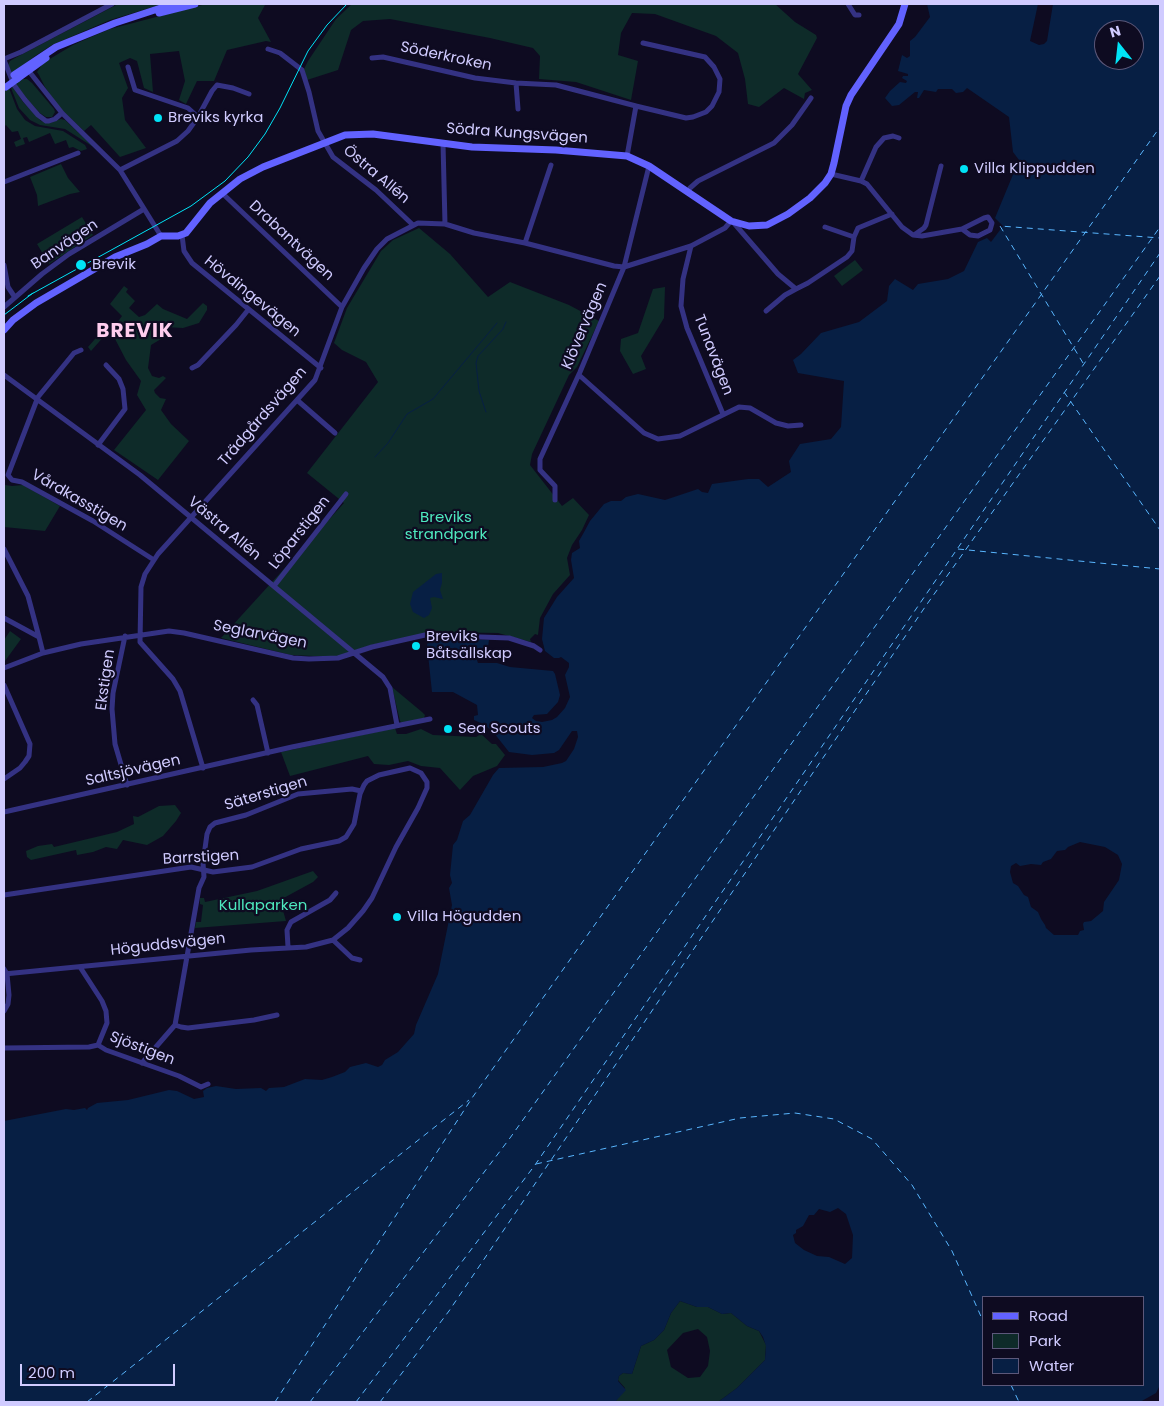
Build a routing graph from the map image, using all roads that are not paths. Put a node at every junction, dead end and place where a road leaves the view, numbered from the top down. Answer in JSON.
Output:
{"nodes":[{"id":1,"x":112,"y":4,"type":"edge"},
{"id":2,"x":173,"y":4,"type":"edge"},
{"id":3,"x":195,"y":4,"type":"edge"},
{"id":4,"x":848,"y":4,"type":"edge"},
{"id":5,"x":905,"y":4,"type":"edge"},
{"id":6,"x":859,"y":15,"type":"dead end"},
{"id":7,"x":115,"y":23,"type":"junction"},
{"id":8,"x":642,"y":43,"type":"dead end"},
{"id":9,"x":268,"y":49,"type":"dead end"},
{"id":10,"x":372,"y":58,"type":"dead end"},
{"id":11,"x":4,"y":60,"type":"edge"},
{"id":12,"x":128,"y":66,"type":"dead end"},
{"id":13,"x":27,"y":68,"type":"junction"},
{"id":14,"x":516,"y":83,"type":"junction"},
{"id":15,"x":4,"y":86,"type":"edge"},
{"id":16,"x":249,"y":94,"type":"dead end"},
{"id":17,"x":811,"y":98,"type":"dead end"},
{"id":18,"x":636,"y":106,"type":"junction"},
{"id":19,"x":518,"y":108,"type":"dead end"},
{"id":20,"x":62,"y":112,"type":"junction"},
{"id":21,"x":198,"y":118,"type":"junction"},
{"id":22,"x":899,"y":138,"type":"dead end"},
{"id":23,"x":324,"y":143,"type":"junction"},
{"id":24,"x":443,"y":143,"type":"junction"},
{"id":25,"x":78,"y":153,"type":"dead end"},
{"id":26,"x":627,"y":156,"type":"junction"},
{"id":27,"x":551,"y":165,"type":"dead end"},
{"id":28,"x":649,"y":166,"type":"junction"},
{"id":29,"x":941,"y":166,"type":"dead end"},
{"id":30,"x":120,"y":170,"type":"junction"},
{"id":31,"x":831,"y":174,"type":"junction"},
{"id":32,"x":861,"y":180,"type":"junction"},
{"id":33,"x":4,"y":182,"type":"edge"},
{"id":34,"x":688,"y":192,"type":"junction"},
{"id":35,"x":222,"y":193,"type":"junction"},
{"id":36,"x":144,"y":209,"type":"junction"},
{"id":37,"x":892,"y":214,"type":"junction"},
{"id":38,"x":732,"y":222,"type":"junction"},
{"id":39,"x":445,"y":224,"type":"junction"},
{"id":40,"x":413,"y":225,"type":"junction"},
{"id":41,"x":826,"y":227,"type":"dead end"},
{"id":42,"x":962,"y":229,"type":"junction"},
{"id":43,"x":182,"y":235,"type":"junction"},
{"id":44,"x":914,"y":235,"type":"junction"},
{"id":45,"x":161,"y":236,"type":"junction"},
{"id":46,"x":854,"y":237,"type":"junction"},
{"id":47,"x":525,"y":243,"type":"junction"},
{"id":48,"x":691,"y":246,"type":"junction"},
{"id":49,"x":4,"y":265,"type":"edge"},
{"id":50,"x":624,"y":267,"type":"junction"},
{"id":51,"x":796,"y":289,"type":"junction"},
{"id":52,"x":14,"y":296,"type":"junction"},
{"id":53,"x":4,"y":307,"type":"edge"},
{"id":54,"x":342,"y":307,"type":"junction"},
{"id":55,"x":248,"y":310,"type":"junction"},
{"id":56,"x":766,"y":311,"type":"dead end"},
{"id":57,"x":4,"y":330,"type":"edge"},
{"id":58,"x":81,"y":350,"type":"dead end"},
{"id":59,"x":106,"y":365,"type":"dead end"},
{"id":60,"x":192,"y":368,"type":"dead end"},
{"id":61,"x":321,"y":368,"type":"junction"},
{"id":62,"x":4,"y":375,"type":"edge"},
{"id":63,"x":578,"y":375,"type":"junction"},
{"id":64,"x":298,"y":400,"type":"junction"},
{"id":65,"x":36,"y":401,"type":"junction"},
{"id":66,"x":722,"y":414,"type":"junction"},
{"id":67,"x":801,"y":425,"type":"dead end"},
{"id":68,"x":335,"y":432,"type":"dead end"},
{"id":69,"x":98,"y":445,"type":"junction"},
{"id":70,"x":346,"y":494,"type":"dead end"},
{"id":71,"x":555,"y":500,"type":"dead end"},
{"id":72,"x":190,"y":518,"type":"junction"},
{"id":73,"x":4,"y":549,"type":"edge"},
{"id":74,"x":154,"y":560,"type":"junction"},
{"id":75,"x":274,"y":586,"type":"junction"},
{"id":76,"x":4,"y":618,"type":"edge"},
{"id":77,"x":140,"y":634,"type":"junction"},
{"id":78,"x":125,"y":636,"type":"junction"},
{"id":79,"x":39,"y":638,"type":"junction"},
{"id":80,"x":540,"y":650,"type":"dead end"},
{"id":81,"x":43,"y":653,"type":"junction"},
{"id":82,"x":353,"y":653,"type":"junction"},
{"id":83,"x":4,"y":668,"type":"edge"},
{"id":84,"x":4,"y":686,"type":"edge"},
{"id":85,"x":254,"y":700,"type":"dead end"},
{"id":86,"x":430,"y":719,"type":"dead end"},
{"id":87,"x":397,"y":725,"type":"junction"},
{"id":88,"x":268,"y":753,"type":"junction"},
{"id":89,"x":203,"y":768,"type":"junction"},
{"id":90,"x":4,"y":779,"type":"edge"},
{"id":91,"x":127,"y":785,"type":"junction"},
{"id":92,"x":361,"y":791,"type":"junction"},
{"id":93,"x":4,"y":812,"type":"edge"},
{"id":94,"x":204,"y":870,"type":"junction"},
{"id":95,"x":336,"y":893,"type":"dead end"},
{"id":96,"x":4,"y":895,"type":"edge"},
{"id":97,"x":333,"y":940,"type":"junction"},
{"id":98,"x":288,"y":947,"type":"junction"},
{"id":99,"x":187,"y":956,"type":"junction"},
{"id":100,"x":360,"y":960,"type":"dead end"},
{"id":101,"x":80,"y":967,"type":"junction"},
{"id":102,"x":5,"y":972,"type":"edge"},
{"id":103,"x":4,"y":1011,"type":"edge"},
{"id":104,"x":277,"y":1015,"type":"dead end"},
{"id":105,"x":175,"y":1025,"type":"junction"},
{"id":106,"x":98,"y":1045,"type":"junction"},
{"id":107,"x":4,"y":1048,"type":"edge"},
{"id":108,"x":142,"y":1063,"type":"junction"},
{"id":109,"x":208,"y":1084,"type":"dead end"}],
"edges":[{"from":1,"to":11,"type":"street"},
{"from":2,"to":7,"type":"street"},
{"from":3,"to":7,"type":"street"},
{"from":4,"to":6,"type":"street"},
{"from":5,"to":31,"type":"street","name":"Södra Kungsvägen"},
{"from":7,"to":13,"type":"street"},
{"from":8,"to":18,"type":"street","name":"Söderkroken"},
{"from":9,"to":23,"type":"street","name":"Östra Allén"},
{"from":10,"to":14,"type":"street","name":"Söderkroken"},
{"from":11,"to":20,"type":"street"},
{"from":12,"to":21,"type":"street"},
{"from":13,"to":15,"type":"street"},
{"from":13,"to":20,"type":"street"},
{"from":14,"to":18,"type":"street","name":"Söderkroken"},
{"from":14,"to":19,"type":"street"},
{"from":16,"to":21,"type":"street"},
{"from":17,"to":34,"type":"street"},
{"from":18,"to":26,"type":"street"},
{"from":20,"to":30,"type":"street"},
{"from":21,"to":30,"type":"street"},
{"from":22,"to":32,"type":"street"},
{"from":23,"to":24,"type":"street","name":"Södra Kungsvägen"},
{"from":23,"to":35,"type":"street","name":"Södra Kungsvägen"},
{"from":23,"to":40,"type":"street","name":"Östra Allén"},
{"from":24,"to":26,"type":"street","name":"Södra Kungsvägen"},
{"from":24,"to":39,"type":"street"},
{"from":25,"to":33,"type":"street"},
{"from":26,"to":28,"type":"street","name":"Södra Kungsvägen"},
{"from":27,"to":47,"type":"street"},
{"from":28,"to":34,"type":"street","name":"Södra Kungsvägen"},
{"from":28,"to":50,"type":"street","name":"Klövervägen"},
{"from":29,"to":44,"type":"street"},
{"from":30,"to":36,"type":"street"},
{"from":31,"to":32,"type":"street"},
{"from":31,"to":38,"type":"street","name":"Södra Kungsvägen"},
{"from":32,"to":37,"type":"street"},
{"from":34,"to":38,"type":"street","name":"Södra Kungsvägen"},
{"from":35,"to":43,"type":"street","name":"Södra Kungsvägen"},
{"from":35,"to":54,"type":"street","name":"Drabantvägen"},
{"from":36,"to":45,"type":"street"},
{"from":36,"to":52,"type":"street","name":"Banvägen"},
{"from":37,"to":44,"type":"street"},
{"from":37,"to":46,"type":"street"},
{"from":38,"to":48,"type":"street"},
{"from":38,"to":51,"type":"street"},
{"from":39,"to":40,"type":"street","name":"Trädgårdsvägen"},
{"from":39,"to":47,"type":"street","name":"Trädgårdsvägen"},
{"from":40,"to":54,"type":"street","name":"Trädgårdsvägen"},
{"from":41,"to":46,"type":"street"},
{"from":42,"to":42,"type":"street"},
{"from":42,"to":44,"type":"street"},
{"from":43,"to":45,"type":"street"},
{"from":43,"to":55,"type":"street","name":"Hövdingevägen"},
{"from":45,"to":57,"type":"street"},
{"from":46,"to":51,"type":"street"},
{"from":47,"to":50,"type":"street","name":"Trädgårdsvägen"},
{"from":48,"to":50,"type":"street"},
{"from":48,"to":66,"type":"street","name":"Tunavägen"},
{"from":49,"to":52,"type":"street"},
{"from":50,"to":63,"type":"street","name":"Klövervägen"},
{"from":51,"to":56,"type":"street"},
{"from":52,"to":53,"type":"street","name":"Banvägen"},
{"from":54,"to":61,"type":"street","name":"Trädgårdsvägen"},
{"from":55,"to":60,"type":"street"},
{"from":55,"to":61,"type":"street","name":"Hövdingevägen"},
{"from":58,"to":65,"type":"street"},
{"from":59,"to":69,"type":"street"},
{"from":61,"to":64,"type":"street","name":"Trädgårdsvägen"},
{"from":62,"to":65,"type":"street","name":"Västra Allén"},
{"from":63,"to":66,"type":"street"},
{"from":63,"to":71,"type":"street","name":"Klövervägen"},
{"from":64,"to":68,"type":"street"},
{"from":64,"to":72,"type":"street","name":"Trädgårdsvägen"},
{"from":65,"to":69,"type":"street","name":"Västra Allén"},
{"from":65,"to":74,"type":"street","name":"Vårdkasstigen"},
{"from":66,"to":67,"type":"street"},
{"from":69,"to":72,"type":"street","name":"Västra Allén"},
{"from":70,"to":75,"type":"street","name":"Löparstigen"},
{"from":72,"to":74,"type":"street","name":"Trädgårdsvägen"},
{"from":72,"to":75,"type":"street","name":"Västra Allén"},
{"from":73,"to":79,"type":"street"},
{"from":74,"to":77,"type":"street","name":"Trädgårdsvägen"},
{"from":75,"to":82,"type":"street","name":"Västra Allén"},
{"from":76,"to":79,"type":"street"},
{"from":77,"to":78,"type":"street","name":"Seglarvägen"},
{"from":77,"to":82,"type":"street","name":"Seglarvägen"},
{"from":77,"to":89,"type":"street"},
{"from":78,"to":81,"type":"street","name":"Seglarvägen"},
{"from":78,"to":91,"type":"street","name":"Ekstigen"},
{"from":79,"to":81,"type":"street"},
{"from":80,"to":82,"type":"street","name":"Seglarvägen"},
{"from":81,"to":83,"type":"street","name":"Seglarvägen"},
{"from":82,"to":87,"type":"street","name":"Västra Allén"},
{"from":84,"to":90,"type":"street"},
{"from":85,"to":88,"type":"street"},
{"from":86,"to":87,"type":"street","name":"Saltsjövägen"},
{"from":87,"to":88,"type":"street","name":"Saltsjövägen"},
{"from":88,"to":89,"type":"street","name":"Saltsjövägen"},
{"from":89,"to":91,"type":"street","name":"Saltsjövägen"},
{"from":91,"to":93,"type":"street","name":"Saltsjövägen"},
{"from":92,"to":94,"type":"street","name":"Barrstigen"},
{"from":92,"to":94,"type":"street","name":"Säterstigen"},
{"from":92,"to":97,"type":"street","name":"Höguddsvägen"},
{"from":94,"to":96,"type":"street","name":"Barrstigen"},
{"from":94,"to":99,"type":"street"},
{"from":95,"to":98,"type":"street"},
{"from":97,"to":98,"type":"street","name":"Höguddsvägen"},
{"from":97,"to":100,"type":"street"},
{"from":98,"to":99,"type":"street","name":"Höguddsvägen"},
{"from":99,"to":101,"type":"street","name":"Höguddsvägen"},
{"from":99,"to":105,"type":"street"},
{"from":101,"to":102,"type":"street","name":"Höguddsvägen"},
{"from":101,"to":106,"type":"street"},
{"from":102,"to":103,"type":"street"},
{"from":104,"to":105,"type":"street"},
{"from":105,"to":108,"type":"street"},
{"from":106,"to":107,"type":"street","name":"Sjöstigen"},
{"from":106,"to":108,"type":"street","name":"Sjöstigen"},
{"from":108,"to":109,"type":"street","name":"Sjöstigen"}]}
